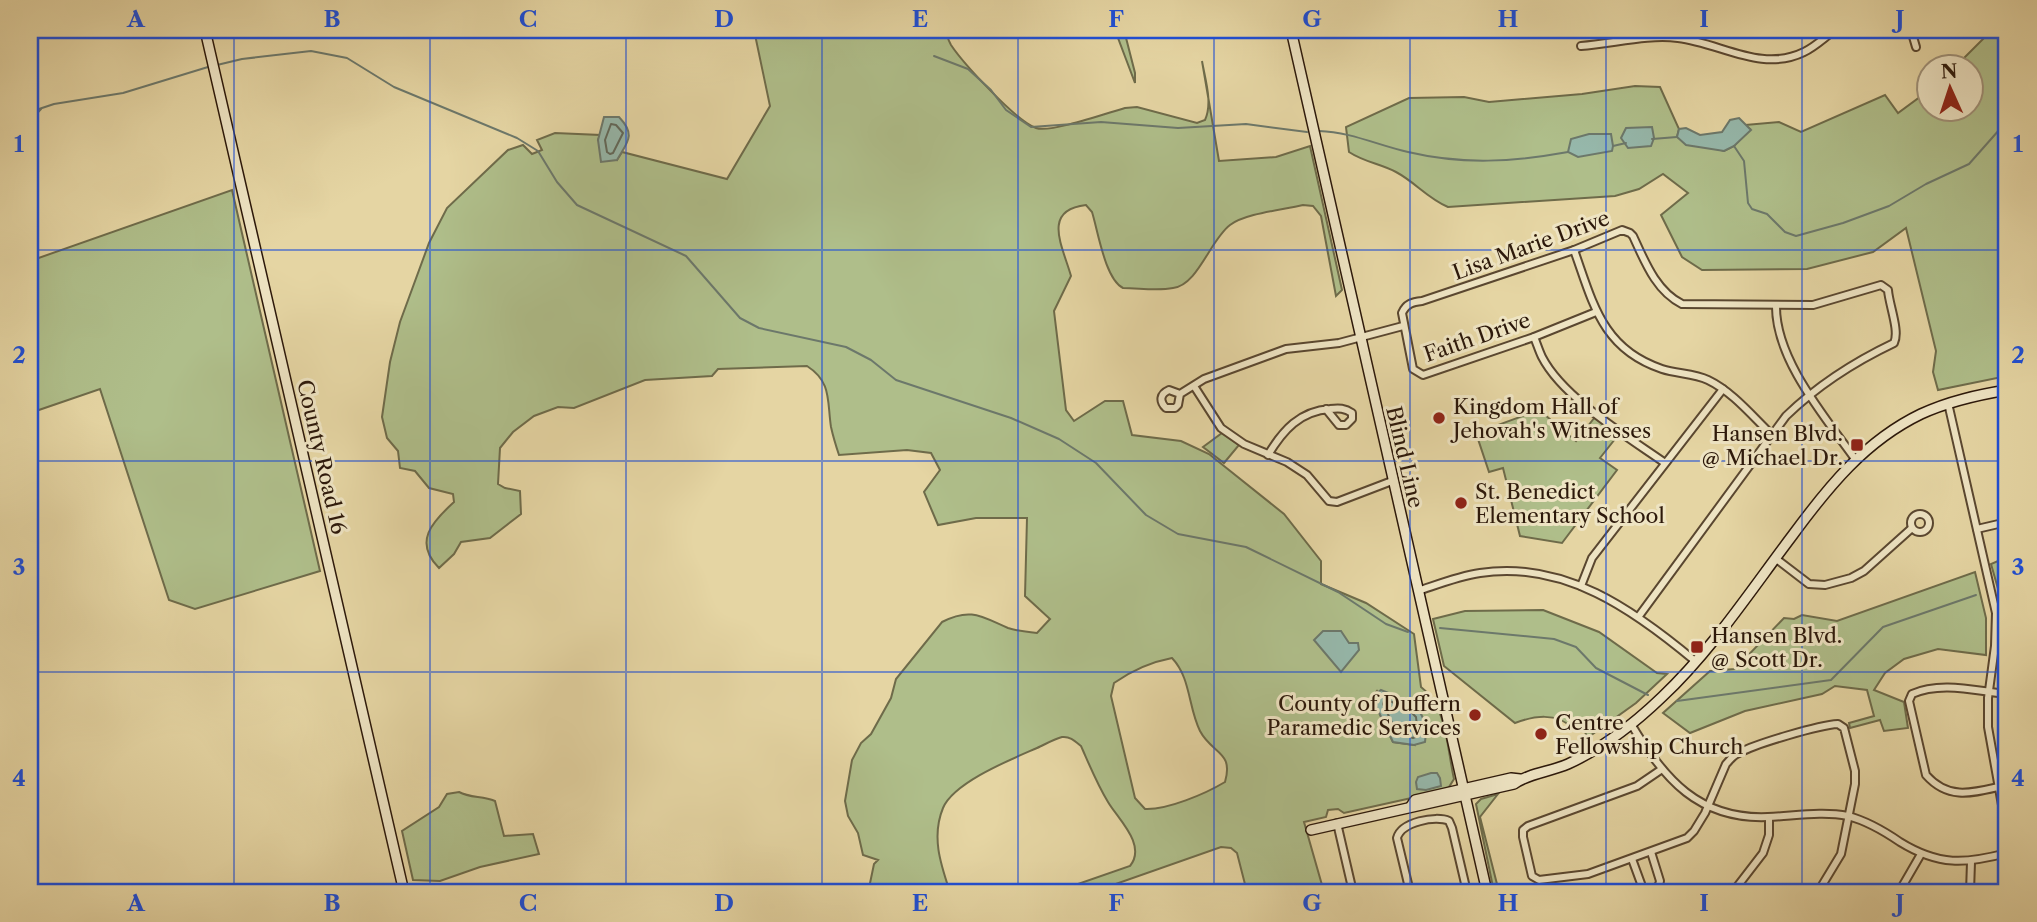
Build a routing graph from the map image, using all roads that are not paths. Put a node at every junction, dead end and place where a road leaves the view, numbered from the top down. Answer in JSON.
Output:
{"nodes":[{"id":1,"x":205,"y":30,"type":"edge"},
{"id":2,"x":1291,"y":30,"type":"edge"},
{"id":3,"x":1835,"y":30,"type":"edge"},
{"id":4,"x":1911,"y":30,"type":"edge"},
{"id":5,"x":1581,"y":46,"type":"dead end"},
{"id":6,"x":1916,"y":47,"type":"dead end"},
{"id":7,"x":1574,"y":250,"type":"junction"},
{"id":8,"x":1776,"y":305,"type":"junction"},
{"id":9,"x":1595,"y":312,"type":"junction"},
{"id":10,"x":1403,"y":326,"type":"junction"},
{"id":11,"x":1360,"y":337,"type":"junction"},
{"id":12,"x":1534,"y":337,"type":"junction"},
{"id":13,"x":1194,"y":386,"type":"junction"},
{"id":14,"x":1723,"y":388,"type":"junction"},
{"id":15,"x":2007,"y":390,"type":"edge"},
{"id":16,"x":1180,"y":394,"type":"dead end"},
{"id":17,"x":1808,"y":395,"type":"junction"},
{"id":18,"x":1948,"y":402,"type":"junction"},
{"id":19,"x":1326,"y":409,"type":"dead end"},
{"id":20,"x":1773,"y":436,"type":"junction"},
{"id":21,"x":1268,"y":454,"type":"junction"},
{"id":22,"x":1855,"y":459,"type":"junction"},
{"id":23,"x":1665,"y":463,"type":"junction"},
{"id":24,"x":1392,"y":481,"type":"junction"},
{"id":25,"x":2007,"y":522,"type":"edge"},
{"id":26,"x":1912,"y":528,"type":"dead end"},
{"id":27,"x":1977,"y":529,"type":"junction"},
{"id":28,"x":1775,"y":558,"type":"junction"},
{"id":29,"x":1581,"y":586,"type":"junction"},
{"id":30,"x":1418,"y":590,"type":"junction"},
{"id":31,"x":1639,"y":617,"type":"junction"},
{"id":32,"x":1695,"y":660,"type":"junction"},
{"id":33,"x":1989,"y":692,"type":"junction"},
{"id":34,"x":2007,"y":694,"type":"edge"},
{"id":35,"x":1631,"y":724,"type":"junction"},
{"id":36,"x":1662,"y":769,"type":"junction"},
{"id":37,"x":2007,"y":785,"type":"edge"},
{"id":38,"x":1999,"y":787,"type":"junction"},
{"id":39,"x":1463,"y":793,"type":"junction"},
{"id":40,"x":1708,"y":807,"type":"junction"},
{"id":41,"x":1849,"y":816,"type":"junction"},
{"id":42,"x":1769,"y":817,"type":"junction"},
{"id":43,"x":1337,"y":823,"type":"junction"},
{"id":44,"x":1311,"y":830,"type":"dead end"},
{"id":45,"x":2007,"y":833,"type":"edge"},
{"id":46,"x":1651,"y":852,"type":"junction"},
{"id":47,"x":2007,"y":853,"type":"edge"},
{"id":48,"x":1921,"y":854,"type":"junction"},
{"id":49,"x":1632,"y":859,"type":"junction"},
{"id":50,"x":1971,"y":862,"type":"junction"},
{"id":51,"x":404,"y":892,"type":"edge"},
{"id":52,"x":1353,"y":892,"type":"edge"},
{"id":53,"x":1410,"y":892,"type":"edge"},
{"id":54,"x":1468,"y":892,"type":"edge"},
{"id":55,"x":1487,"y":892,"type":"edge"},
{"id":56,"x":1733,"y":892,"type":"edge"},
{"id":57,"x":1818,"y":892,"type":"edge"},
{"id":58,"x":1899,"y":892,"type":"edge"},
{"id":59,"x":1970,"y":892,"type":"edge"}],
"edges":[{"from":1,"to":51,"type":"street","name":"County Road 16"},
{"from":2,"to":11,"type":"street","name":"Blind Line"},
{"from":3,"to":5,"type":"street"},
{"from":4,"to":6,"type":"street"},
{"from":7,"to":8,"type":"street","name":"Lisa Marie Drive"},
{"from":7,"to":9,"type":"street"},
{"from":7,"to":10,"type":"street","name":"Lisa Marie Drive"},
{"from":8,"to":17,"type":"street"},
{"from":8,"to":17,"type":"street","name":"Lisa Marie Drive"},
{"from":9,"to":12,"type":"street","name":"Faith Drive"},
{"from":9,"to":14,"type":"street"},
{"from":10,"to":11,"type":"street"},
{"from":10,"to":12,"type":"street","name":"Faith Drive"},
{"from":11,"to":13,"type":"street"},
{"from":11,"to":24,"type":"street","name":"Blind Line"},
{"from":12,"to":23,"type":"street"},
{"from":13,"to":16,"type":"street"},
{"from":13,"to":21,"type":"street"},
{"from":14,"to":20,"type":"street"},
{"from":14,"to":23,"type":"street"},
{"from":15,"to":18,"type":"street"},
{"from":17,"to":20,"type":"street","name":"Lisa Marie Drive"},
{"from":17,"to":22,"type":"street"},
{"from":18,"to":22,"type":"street"},
{"from":18,"to":27,"type":"street"},
{"from":19,"to":21,"type":"street"},
{"from":20,"to":31,"type":"street","name":"Lisa Marie Drive"},
{"from":21,"to":24,"type":"street"},
{"from":22,"to":28,"type":"street"},
{"from":23,"to":29,"type":"street"},
{"from":24,"to":30,"type":"street","name":"Blind Line"},
{"from":25,"to":27,"type":"street"},
{"from":26,"to":28,"type":"street"},
{"from":27,"to":33,"type":"street"},
{"from":28,"to":32,"type":"street"},
{"from":29,"to":30,"type":"street"},
{"from":29,"to":31,"type":"street"},
{"from":30,"to":39,"type":"street","name":"Blind Line"},
{"from":31,"to":32,"type":"street"},
{"from":32,"to":35,"type":"street"},
{"from":33,"to":34,"type":"street"},
{"from":33,"to":38,"type":"street"},
{"from":33,"to":38,"type":"street"},
{"from":35,"to":36,"type":"street"},
{"from":35,"to":39,"type":"street"},
{"from":36,"to":40,"type":"street"},
{"from":36,"to":49,"type":"street"},
{"from":37,"to":38,"type":"street"},
{"from":38,"to":45,"type":"street"},
{"from":39,"to":43,"type":"street"},
{"from":39,"to":55,"type":"street","name":"Blind Line"},
{"from":40,"to":41,"type":"street"},
{"from":40,"to":42,"type":"street"},
{"from":40,"to":46,"type":"street"},
{"from":41,"to":42,"type":"street"},
{"from":41,"to":48,"type":"street"},
{"from":41,"to":57,"type":"street"},
{"from":42,"to":56,"type":"street"},
{"from":43,"to":44,"type":"street"},
{"from":43,"to":52,"type":"street"},
{"from":46,"to":49,"type":"street"},
{"from":46,"to":49,"type":"street"},
{"from":47,"to":50,"type":"street"},
{"from":48,"to":50,"type":"street"},
{"from":48,"to":58,"type":"street"},
{"from":50,"to":59,"type":"street"},
{"from":53,"to":54,"type":"street"}]}
